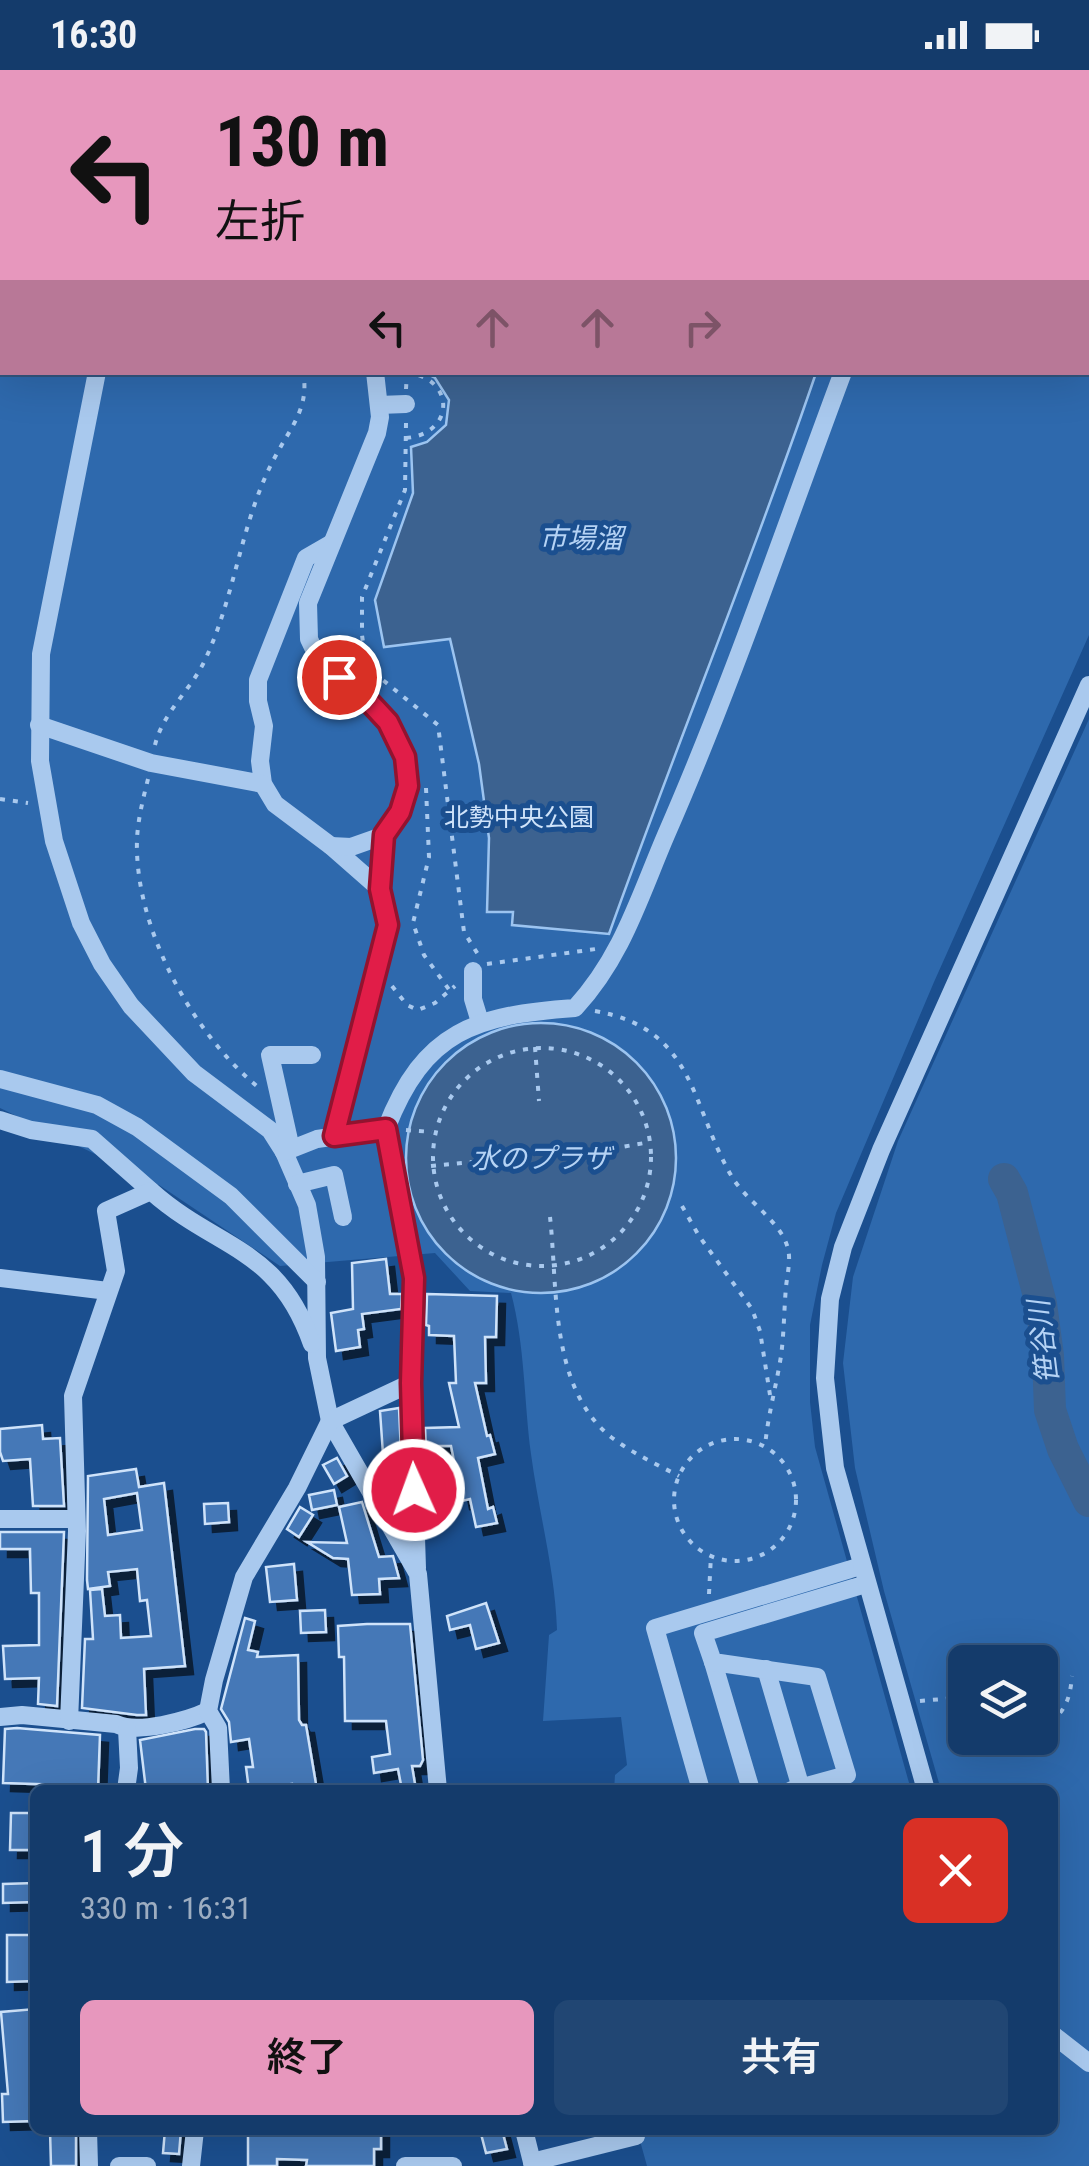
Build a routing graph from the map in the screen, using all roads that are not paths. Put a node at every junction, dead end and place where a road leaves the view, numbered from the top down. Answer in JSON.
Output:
{"nodes":[{"id":1,"x":96,"y":375,"type":"edge"},
{"id":2,"x":375,"y":375,"type":"edge"},
{"id":3,"x":841,"y":375,"type":"edge"},
{"id":4,"x":406,"y":404,"type":"road end"},
{"id":5,"x":379,"y":405,"type":"junction"},
{"id":6,"x":332,"y":543,"type":"junction"},
{"id":7,"x":1089,"y":685,"type":"edge"},
{"id":8,"x":39,"y":725,"type":"junction"},
{"id":9,"x":263,"y":784,"type":"junction"},
{"id":10,"x":384,"y":835,"type":"junction"},
{"id":11,"x":331,"y":846,"type":"junction"},
{"id":12,"x":380,"y":889,"type":"junction"},
{"id":13,"x":473,"y":972,"type":"road end"},
{"id":14,"x":480,"y":1022,"type":"junction"},
{"id":15,"x":312,"y":1055,"type":"dead end"},
{"id":16,"x":0,"y":1080,"type":"edge"},
{"id":17,"x":0,"y":1120,"type":"edge"},
{"id":18,"x":386,"y":1129,"type":"junction"},
{"id":19,"x":334,"y":1136,"type":"junction"},
{"id":20,"x":284,"y":1152,"type":"junction"},
{"id":21,"x":297,"y":1184,"type":"junction"},
{"id":22,"x":150,"y":1190,"type":"junction"},
{"id":23,"x":344,"y":1217,"type":"dead end"},
{"id":24,"x":0,"y":1278,"type":"edge"},
{"id":25,"x":317,"y":1282,"type":"junction"},
{"id":26,"x":108,"y":1291,"type":"junction"},
{"id":27,"x":317,"y":1358,"type":"junction"},
{"id":28,"x":411,"y":1383,"type":"junction"},
{"id":29,"x":330,"y":1422,"type":"junction"},
{"id":30,"x":76,"y":1518,"type":"junction"},
{"id":31,"x":0,"y":1519,"type":"edge"},
{"id":32,"x":418,"y":1574,"type":"junction"},
{"id":33,"x":863,"y":1575,"type":"junction"},
{"id":34,"x":713,"y":1662,"type":"junction"},
{"id":35,"x":766,"y":1670,"type":"junction"},
{"id":36,"x":208,"y":1710,"type":"junction"},
{"id":37,"x":0,"y":1717,"type":"edge"},
{"id":38,"x":69,"y":1722,"type":"junction"},
{"id":39,"x":127,"y":1729,"type":"junction"},
{"id":40,"x":127,"y":1785,"type":"edge"},
{"id":41,"x":221,"y":1785,"type":"edge"},
{"id":42,"x":438,"y":1785,"type":"edge"},
{"id":43,"x":700,"y":1785,"type":"edge"},
{"id":44,"x":750,"y":1785,"type":"edge"},
{"id":45,"x":795,"y":1785,"type":"edge"},
{"id":46,"x":811,"y":1785,"type":"edge"},
{"id":47,"x":924,"y":1785,"type":"edge"},
{"id":48,"x":1058,"y":2039,"type":"edge"},
{"id":49,"x":1089,"y":2063,"type":"edge"},
{"id":50,"x":88,"y":2135,"type":"edge"},
{"id":51,"x":194,"y":2135,"type":"edge"},
{"id":52,"x":525,"y":2135,"type":"edge"},
{"id":53,"x":636,"y":2136,"type":"dead end"},
{"id":54,"x":532,"y":2164,"type":"edge"},
{"id":55,"x":89,"y":2166,"type":"edge"},
{"id":56,"x":119,"y":2166,"type":"edge"},
{"id":57,"x":147,"y":2166,"type":"edge"},
{"id":58,"x":192,"y":2166,"type":"edge"},
{"id":59,"x":405,"y":2166,"type":"edge"},
{"id":60,"x":453,"y":2166,"type":"edge"}],
"edges":[{"from":1,"to":8,"type":"street"},
{"from":2,"to":5,"type":"street"},
{"from":3,"to":14,"type":"street"},
{"from":4,"to":5,"type":"street"},
{"from":5,"to":6,"type":"street"},
{"from":6,"to":9,"type":"street"},
{"from":6,"to":10,"type":"street"},
{"from":7,"to":33,"type":"street"},
{"from":8,"to":9,"type":"street"},
{"from":8,"to":20,"type":"street"},
{"from":9,"to":11,"type":"street"},
{"from":10,"to":11,"type":"street"},
{"from":10,"to":12,"type":"street"},
{"from":11,"to":12,"type":"street"},
{"from":12,"to":19,"type":"street"},
{"from":13,"to":14,"type":"street"},
{"from":14,"to":18,"type":"street"},
{"from":15,"to":20,"type":"street"},
{"from":16,"to":25,"type":"street"},
{"from":17,"to":22,"type":"street"},
{"from":18,"to":19,"type":"street"},
{"from":18,"to":28,"type":"street"},
{"from":19,"to":20,"type":"street"},
{"from":20,"to":21,"type":"street"},
{"from":21,"to":23,"type":"street"},
{"from":21,"to":25,"type":"street"},
{"from":22,"to":26,"type":"street"},
{"from":22,"to":27,"type":"street"},
{"from":24,"to":26,"type":"street"},
{"from":25,"to":27,"type":"street"},
{"from":26,"to":30,"type":"street"},
{"from":27,"to":29,"type":"street"},
{"from":28,"to":29,"type":"street"},
{"from":28,"to":32,"type":"street"},
{"from":29,"to":32,"type":"street"},
{"from":29,"to":36,"type":"street"},
{"from":30,"to":31,"type":"street"},
{"from":30,"to":38,"type":"street"},
{"from":32,"to":42,"type":"street"},
{"from":33,"to":34,"type":"street"},
{"from":33,"to":43,"type":"street"},
{"from":33,"to":47,"type":"street"},
{"from":34,"to":35,"type":"street"},
{"from":34,"to":44,"type":"street"},
{"from":35,"to":45,"type":"street"},
{"from":35,"to":46,"type":"street"},
{"from":36,"to":39,"type":"street"},
{"from":36,"to":41,"type":"street"},
{"from":37,"to":38,"type":"street"},
{"from":38,"to":39,"type":"street"},
{"from":39,"to":40,"type":"street"},
{"from":48,"to":49,"type":"street"},
{"from":50,"to":55,"type":"street"},
{"from":51,"to":58,"type":"street"},
{"from":52,"to":54,"type":"street"},
{"from":53,"to":54,"type":"street"},
{"from":56,"to":57,"type":"street"},
{"from":59,"to":60,"type":"street"}]}
